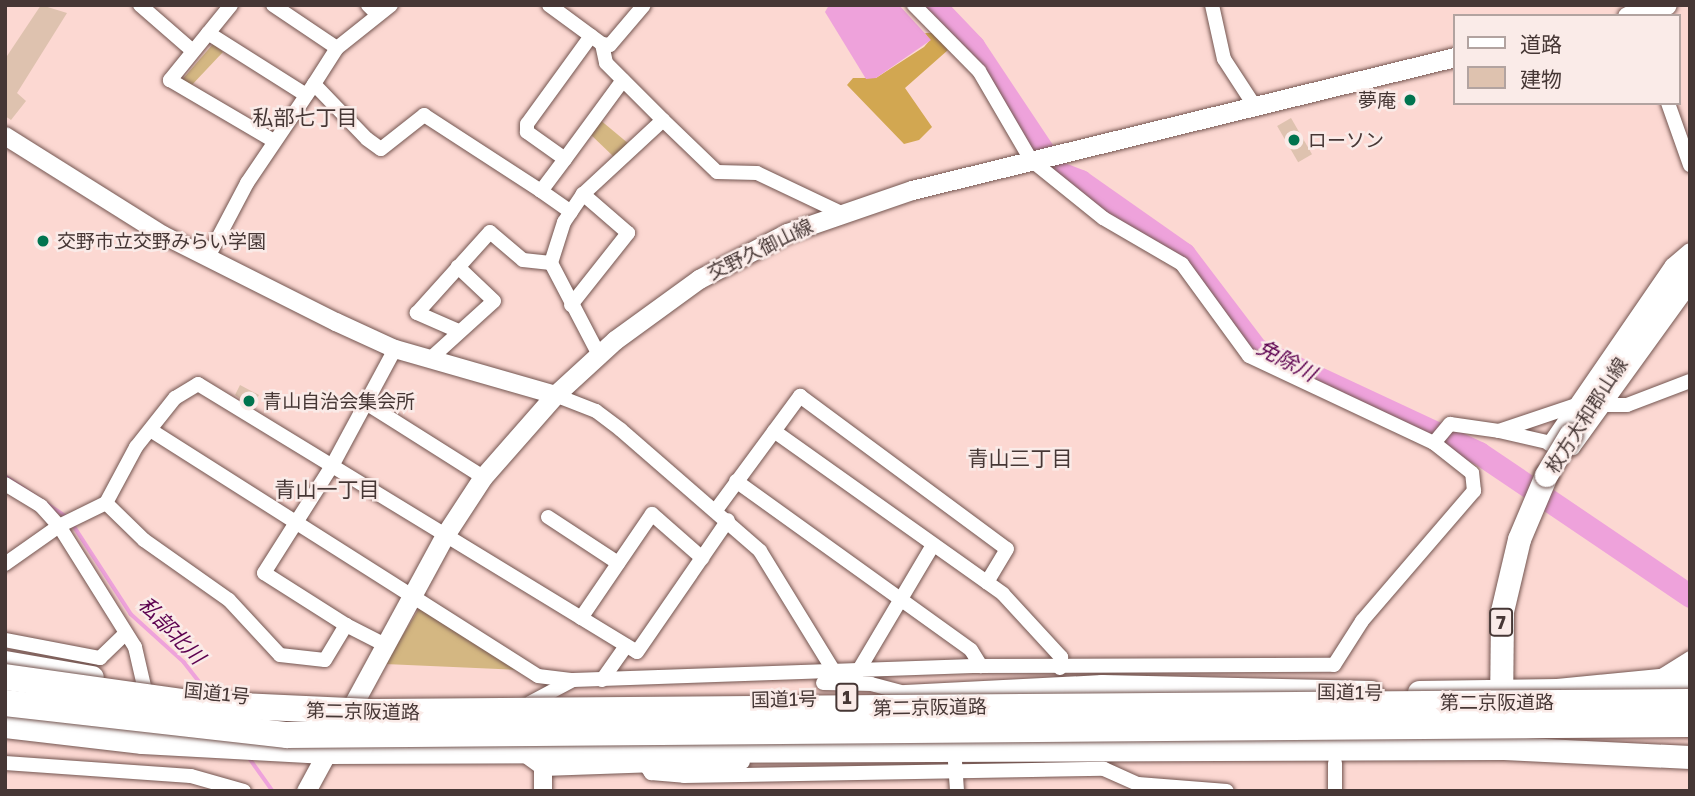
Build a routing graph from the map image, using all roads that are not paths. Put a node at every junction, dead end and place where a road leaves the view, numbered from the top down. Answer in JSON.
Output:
{"nodes":[{"id":1,"x":140,"y":5,"type":"edge"},
{"id":2,"x":273,"y":5,"type":"edge"},
{"id":3,"x":391,"y":5,"type":"edge"},
{"id":4,"x":549,"y":5,"type":"edge"},
{"id":5,"x":644,"y":5,"type":"edge"},
{"id":6,"x":914,"y":5,"type":"edge"},
{"id":7,"x":1212,"y":5,"type":"edge"},
{"id":8,"x":1667,"y":5,"type":"edge"},
{"id":9,"x":225,"y":7,"type":"edge"},
{"id":10,"x":373,"y":10,"type":"edge"},
{"id":11,"x":1633,"y":13,"type":"edge"},
{"id":12,"x":208,"y":33,"type":"junction"},
{"id":13,"x":596,"y":40,"type":"junction"},
{"id":14,"x":337,"y":48,"type":"junction"},
{"id":15,"x":192,"y":51,"type":"junction"},
{"id":16,"x":1454,"y":57,"type":"edge"},
{"id":17,"x":623,"y":80,"type":"junction"},
{"id":18,"x":310,"y":89,"type":"junction"},
{"id":19,"x":1254,"y":105,"type":"junction"},
{"id":20,"x":1669,"y":105,"type":"edge"},
{"id":21,"x":663,"y":120,"type":"junction"},
{"id":22,"x":5,"y":135,"type":"edge"},
{"id":23,"x":274,"y":141,"type":"junction"},
{"id":24,"x":1040,"y":158,"type":"junction"},
{"id":25,"x":565,"y":159,"type":"junction"},
{"id":26,"x":1690,"y":165,"type":"edge"},
{"id":27,"x":541,"y":191,"type":"junction"},
{"id":28,"x":583,"y":194,"type":"junction"},
{"id":29,"x":571,"y":212,"type":"junction"},
{"id":30,"x":839,"y":212,"type":"junction"},
{"id":31,"x":1690,"y":250,"type":"edge"},
{"id":32,"x":208,"y":257,"type":"junction"},
{"id":33,"x":1690,"y":262,"type":"edge"},
{"id":34,"x":551,"y":263,"type":"junction"},
{"id":35,"x":458,"y":267,"type":"junction"},
{"id":36,"x":1690,"y":285,"type":"edge"},
{"id":37,"x":571,"y":305,"type":"junction"},
{"id":38,"x":456,"y":330,"type":"junction"},
{"id":39,"x":395,"y":349,"type":"junction"},
{"id":40,"x":599,"y":355,"type":"junction"},
{"id":41,"x":430,"y":359,"type":"junction"},
{"id":42,"x":1690,"y":381,"type":"edge"},
{"id":43,"x":555,"y":395,"type":"junction"},
{"id":44,"x":366,"y":403,"type":"junction"},
{"id":45,"x":1576,"y":405,"type":"junction"},
{"id":46,"x":1605,"y":405,"type":"junction"},
{"id":47,"x":152,"y":431,"type":"junction"},
{"id":48,"x":774,"y":431,"type":"junction"},
{"id":49,"x":1499,"y":431,"type":"junction"},
{"id":50,"x":1559,"y":439,"type":"junction"},
{"id":51,"x":1434,"y":443,"type":"junction"},
{"id":52,"x":332,"y":466,"type":"junction"},
{"id":53,"x":484,"y":477,"type":"junction"},
{"id":54,"x":736,"y":481,"type":"junction"},
{"id":55,"x":5,"y":484,"type":"edge"},
{"id":56,"x":106,"y":503,"type":"junction"},
{"id":57,"x":722,"y":515,"type":"junction"},
{"id":58,"x":548,"y":517,"type":"dead end"},
{"id":59,"x":298,"y":519,"type":"junction"},
{"id":60,"x":59,"y":526,"type":"junction"},
{"id":61,"x":445,"y":535,"type":"junction"},
{"id":62,"x":933,"y":545,"type":"junction"},
{"id":63,"x":702,"y":558,"type":"junction"},
{"id":64,"x":618,"y":563,"type":"junction"},
{"id":65,"x":5,"y":564,"type":"edge"},
{"id":66,"x":987,"y":582,"type":"junction"},
{"id":67,"x":412,"y":595,"type":"junction"},
{"id":68,"x":902,"y":601,"type":"junction"},
{"id":69,"x":581,"y":618,"type":"junction"},
{"id":70,"x":346,"y":625,"type":"junction"},
{"id":71,"x":125,"y":634,"type":"junction"},
{"id":72,"x":5,"y":640,"type":"edge"},
{"id":73,"x":385,"y":645,"type":"junction"},
{"id":74,"x":626,"y":646,"type":"junction"},
{"id":75,"x":1690,"y":659,"type":"edge"},
{"id":76,"x":5,"y":662,"type":"edge"},
{"id":77,"x":981,"y":666,"type":"junction"},
{"id":78,"x":1060,"y":668,"type":"junction"},
{"id":79,"x":949,"y":670,"type":"junction"},
{"id":80,"x":835,"y":673,"type":"junction"},
{"id":81,"x":857,"y":673,"type":"junction"},
{"id":82,"x":773,"y":675,"type":"junction"},
{"id":83,"x":5,"y":677,"type":"edge"},
{"id":84,"x":1658,"y":677,"type":"junction"},
{"id":85,"x":1690,"y":677,"type":"edge"},
{"id":86,"x":573,"y":680,"type":"junction"},
{"id":87,"x":602,"y":680,"type":"junction"},
{"id":88,"x":144,"y":686,"type":"junction"},
{"id":89,"x":1499,"y":688,"type":"junction"},
{"id":90,"x":951,"y":694,"type":"junction"},
{"id":91,"x":916,"y":696,"type":"junction"},
{"id":92,"x":1690,"y":702,"type":"edge"},
{"id":93,"x":5,"y":703,"type":"edge"},
{"id":94,"x":530,"y":704,"type":"junction"},
{"id":95,"x":355,"y":705,"type":"junction"},
{"id":96,"x":1690,"y":724,"type":"edge"},
{"id":97,"x":5,"y":726,"type":"edge"},
{"id":98,"x":5,"y":737,"type":"edge"},
{"id":99,"x":142,"y":742,"type":"junction"},
{"id":100,"x":808,"y":748,"type":"junction"},
{"id":101,"x":1504,"y":748,"type":"junction"},
{"id":102,"x":519,"y":751,"type":"junction"},
{"id":103,"x":326,"y":752,"type":"junction"},
{"id":104,"x":1690,"y":757,"type":"edge"},
{"id":105,"x":955,"y":759,"type":"junction"},
{"id":106,"x":5,"y":763,"type":"edge"},
{"id":107,"x":1335,"y":763,"type":"dead end"},
{"id":108,"x":645,"y":764,"type":"junction"},
{"id":109,"x":543,"y":769,"type":"junction"},
{"id":110,"x":244,"y":791,"type":"edge"},
{"id":111,"x":306,"y":791,"type":"edge"},
{"id":112,"x":543,"y":791,"type":"edge"},
{"id":113,"x":957,"y":791,"type":"edge"},
{"id":114,"x":1227,"y":791,"type":"edge"},
{"id":115,"x":1335,"y":791,"type":"edge"}],
"edges":[{"from":1,"to":15,"type":"street"},
{"from":2,"to":14,"type":"street"},
{"from":3,"to":10,"type":"street"},
{"from":4,"to":13,"type":"street"},
{"from":5,"to":13,"type":"street"},
{"from":6,"to":24,"type":"street"},
{"from":7,"to":19,"type":"street"},
{"from":8,"to":11,"type":"main road"},
{"from":9,"to":12,"type":"street"},
{"from":10,"to":14,"type":"street"},
{"from":12,"to":15,"type":"street"},
{"from":12,"to":18,"type":"street"},
{"from":13,"to":17,"type":"street"},
{"from":13,"to":25,"type":"street"},
{"from":14,"to":18,"type":"street"},
{"from":15,"to":23,"type":"street"},
{"from":16,"to":19,"type":"main road","name":"交野久御山線"},
{"from":17,"to":21,"type":"street"},
{"from":17,"to":25,"type":"street"},
{"from":18,"to":23,"type":"street"},
{"from":18,"to":27,"type":"street"},
{"from":19,"to":24,"type":"main road","name":"交野久御山線"},
{"from":20,"to":26,"type":"street"},
{"from":21,"to":28,"type":"street"},
{"from":21,"to":30,"type":"street"},
{"from":22,"to":32,"type":"street"},
{"from":23,"to":32,"type":"street"},
{"from":24,"to":30,"type":"main road","name":"交野久御山線"},
{"from":24,"to":51,"type":"street"},
{"from":25,"to":27,"type":"street"},
{"from":27,"to":29,"type":"street"},
{"from":28,"to":29,"type":"street"},
{"from":28,"to":37,"type":"street"},
{"from":29,"to":34,"type":"street"},
{"from":30,"to":40,"type":"main road","name":"交野久御山線"},
{"from":31,"to":45,"type":"street"},
{"from":32,"to":39,"type":"street"},
{"from":33,"to":50,"type":"main road","name":"枚方大和郡山線","number":"7"},
{"from":34,"to":35,"type":"street"},
{"from":34,"to":37,"type":"street"},
{"from":35,"to":38,"type":"street"},
{"from":35,"to":38,"type":"street"},
{"from":36,"to":46,"type":"street"},
{"from":37,"to":40,"type":"street"},
{"from":38,"to":41,"type":"street"},
{"from":39,"to":41,"type":"street"},
{"from":39,"to":44,"type":"street"},
{"from":40,"to":43,"type":"main road","name":"交野久御山線"},
{"from":41,"to":43,"type":"street"},
{"from":42,"to":46,"type":"street"},
{"from":43,"to":53,"type":"main road","name":"交野久御山線"},
{"from":43,"to":57,"type":"street"},
{"from":44,"to":52,"type":"street"},
{"from":44,"to":53,"type":"street"},
{"from":45,"to":49,"type":"street"},
{"from":45,"to":50,"type":"street"},
{"from":46,"to":50,"type":"street"},
{"from":47,"to":52,"type":"street"},
{"from":47,"to":56,"type":"street"},
{"from":47,"to":59,"type":"street"},
{"from":48,"to":54,"type":"street"},
{"from":48,"to":62,"type":"street"},
{"from":48,"to":66,"type":"street"},
{"from":49,"to":50,"type":"street"},
{"from":49,"to":51,"type":"street"},
{"from":50,"to":89,"type":"main road","name":"枚方大和郡山線","number":"7","bridge":true},
{"from":51,"to":78,"type":"street"},
{"from":52,"to":59,"type":"street"},
{"from":52,"to":61,"type":"street"},
{"from":53,"to":61,"type":"main road","name":"交野久御山線"},
{"from":54,"to":57,"type":"street"},
{"from":54,"to":68,"type":"street"},
{"from":55,"to":60,"type":"street"},
{"from":56,"to":60,"type":"street"},
{"from":56,"to":70,"type":"street"},
{"from":57,"to":63,"type":"street"},
{"from":57,"to":80,"type":"street"},
{"from":58,"to":64,"type":"street"},
{"from":59,"to":67,"type":"street"},
{"from":59,"to":70,"type":"street"},
{"from":60,"to":65,"type":"street"},
{"from":60,"to":71,"type":"street"},
{"from":61,"to":67,"type":"main road","name":"交野久御山線"},
{"from":61,"to":69,"type":"street"},
{"from":62,"to":66,"type":"street"},
{"from":62,"to":68,"type":"street"},
{"from":63,"to":64,"type":"street"},
{"from":63,"to":74,"type":"street"},
{"from":64,"to":69,"type":"street"},
{"from":66,"to":78,"type":"street"},
{"from":67,"to":73,"type":"main road","name":"交野久御山線"},
{"from":67,"to":86,"type":"street"},
{"from":68,"to":77,"type":"street"},
{"from":68,"to":81,"type":"street"},
{"from":69,"to":74,"type":"street"},
{"from":70,"to":73,"type":"street"},
{"from":71,"to":72,"type":"street"},
{"from":71,"to":88,"type":"street"},
{"from":73,"to":95,"type":"main road","name":"交野久御山線"},
{"from":74,"to":87,"type":"street"},
{"from":75,"to":84,"type":"street"},
{"from":76,"to":88,"type":"main road","name":"国道1号","number":"1"},
{"from":77,"to":78,"type":"street"},
{"from":77,"to":79,"type":"street"},
{"from":79,"to":81,"type":"street"},
{"from":79,"to":90,"type":"street"},
{"from":80,"to":81,"type":"street"},
{"from":80,"to":82,"type":"street"},
{"from":82,"to":87,"type":"street"},
{"from":82,"to":91,"type":"street"},
{"from":83,"to":92,"type":"highway","name":"第二京阪道路","bridge":true},
{"from":84,"to":85,"type":"main road","name":"国道1号","number":"1"},
{"from":84,"to":89,"type":"main road","name":"国道1号","number":"1"},
{"from":86,"to":87,"type":"street"},
{"from":86,"to":94,"type":"street"},
{"from":88,"to":95,"type":"main road","name":"国道1号","number":"1"},
{"from":89,"to":90,"type":"main road","name":"国道1号","number":"1"},
{"from":89,"to":101,"type":"main road","name":"枚方大和郡山線","number":"7"},
{"from":90,"to":91,"type":"main road","name":"国道1号","number":"1"},
{"from":90,"to":105,"type":"street"},
{"from":91,"to":94,"type":"main road","name":"国道1号","number":"1"},
{"from":93,"to":96,"type":"highway","name":"第二京阪道路","bridge":true},
{"from":94,"to":95,"type":"main road","name":"国道1号","number":"1"},
{"from":95,"to":103,"type":"main road","name":"交野久御山線"},
{"from":97,"to":99,"type":"main road"},
{"from":98,"to":99,"type":"street"},
{"from":99,"to":103,"type":"main road"},
{"from":100,"to":102,"type":"main road"},
{"from":100,"to":105,"type":"main road"},
{"from":100,"to":108,"type":"street"},
{"from":101,"to":104,"type":"main road"},
{"from":101,"to":105,"type":"main road"},
{"from":102,"to":103,"type":"main road"},
{"from":102,"to":109,"type":"street"},
{"from":103,"to":111,"type":"main road","name":"交野久御山線"},
{"from":105,"to":108,"type":"street"},
{"from":105,"to":113,"type":"street"},
{"from":105,"to":114,"type":"street"},
{"from":106,"to":110,"type":"street"},
{"from":107,"to":115,"type":"street"},
{"from":108,"to":109,"type":"street"},
{"from":109,"to":112,"type":"street"}]}
